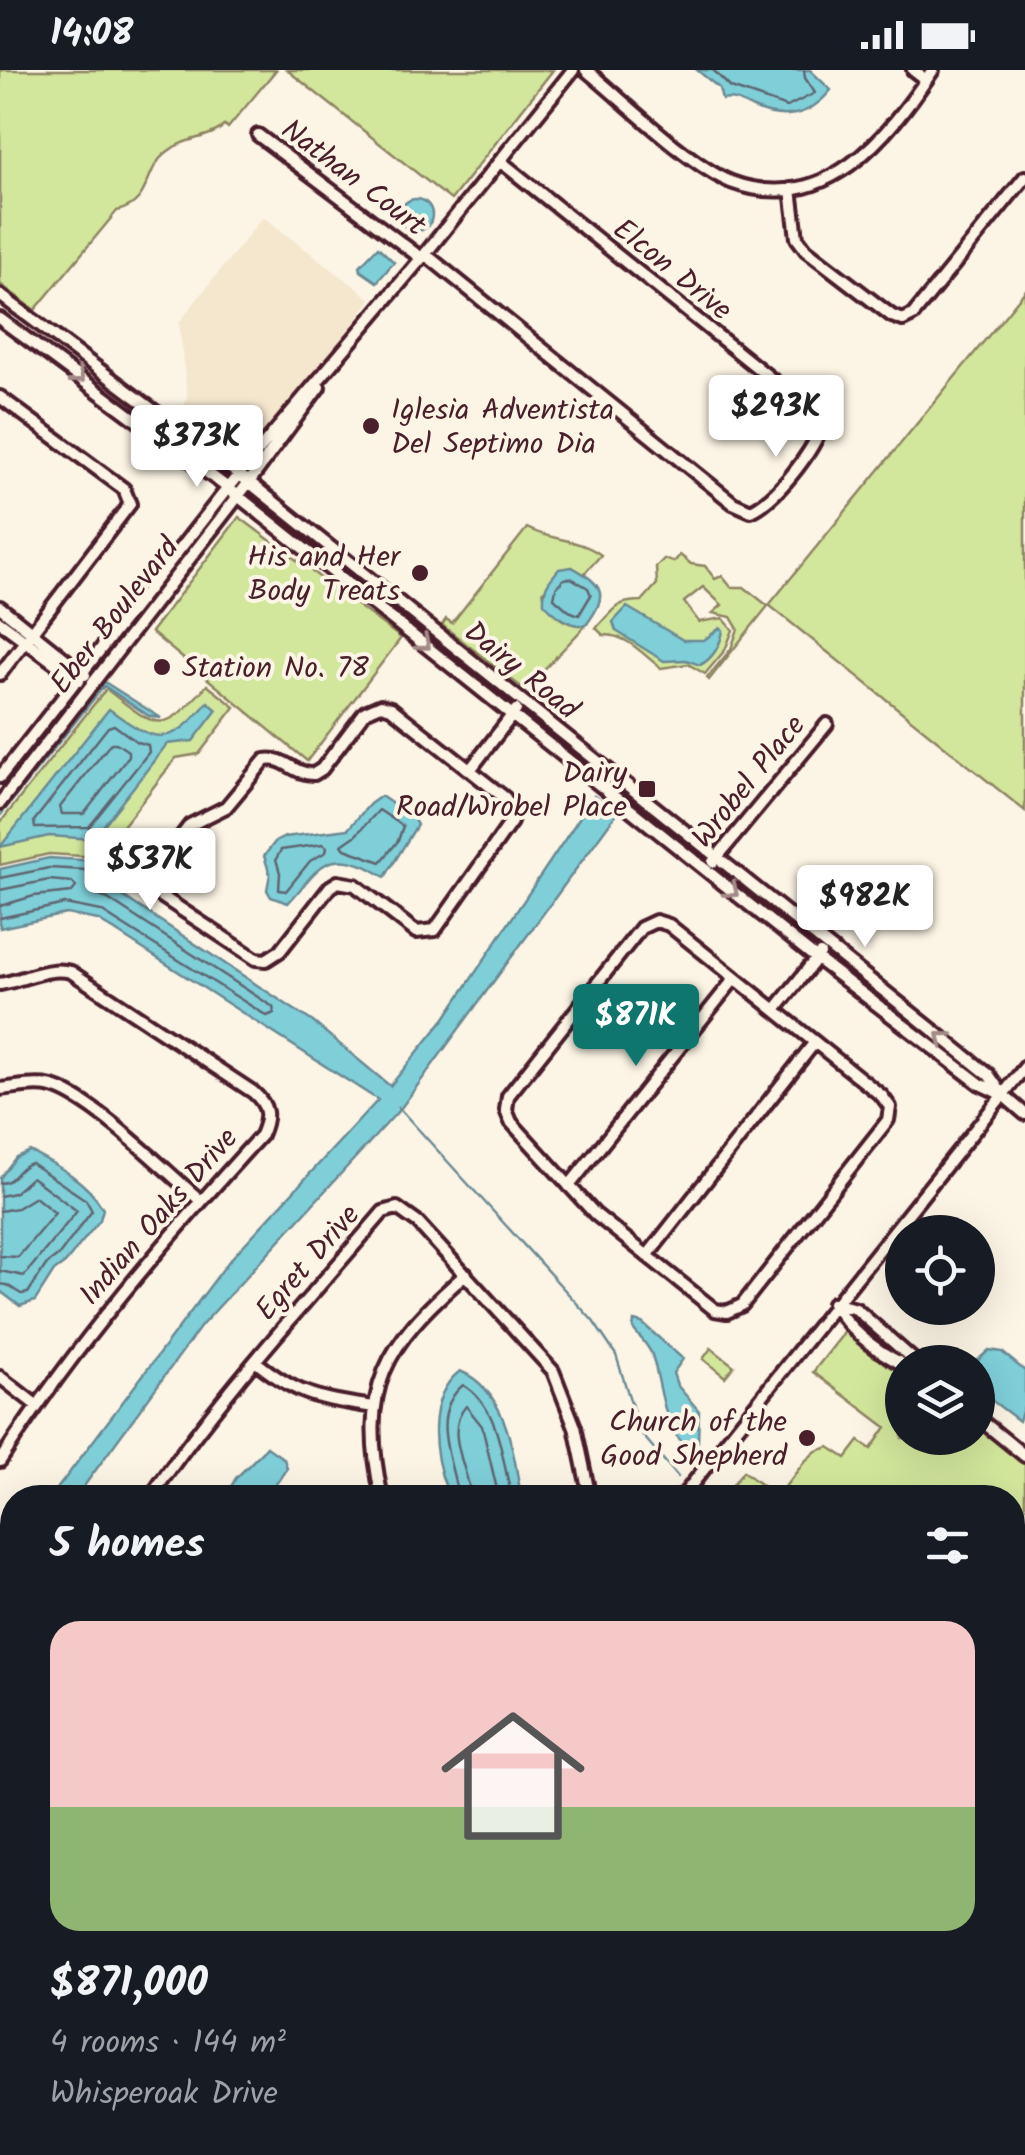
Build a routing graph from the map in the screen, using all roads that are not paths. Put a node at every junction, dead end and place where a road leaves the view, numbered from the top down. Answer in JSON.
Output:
{"nodes":[{"id":1,"x":573,"y":70,"type":"edge"},
{"id":2,"x":586,"y":70,"type":"edge"},
{"id":3,"x":914,"y":70,"type":"edge"},
{"id":4,"x":930,"y":75,"type":"edge"},
{"id":5,"x":258,"y":135,"type":"dead end"},
{"id":6,"x":500,"y":161,"type":"junction"},
{"id":7,"x":1025,"y":176,"type":"edge"},
{"id":8,"x":791,"y":189,"type":"junction"},
{"id":9,"x":423,"y":256,"type":"junction"},
{"id":10,"x":0,"y":295,"type":"edge"},
{"id":11,"x":375,"y":313,"type":"junction"},
{"id":12,"x":0,"y":318,"type":"edge"},
{"id":13,"x":0,"y":397,"type":"edge"},
{"id":14,"x":238,"y":475,"type":"junction"},
{"id":15,"x":249,"y":482,"type":"junction"},
{"id":16,"x":233,"y":492,"type":"junction"},
{"id":17,"x":0,"y":607,"type":"edge"},
{"id":18,"x":0,"y":622,"type":"edge"},
{"id":19,"x":30,"y":638,"type":"junction"},
{"id":20,"x":0,"y":674,"type":"edge"},
{"id":21,"x":79,"y":676,"type":"junction"},
{"id":22,"x":92,"y":684,"type":"junction"},
{"id":23,"x":522,"y":702,"type":"junction"},
{"id":24,"x":512,"y":714,"type":"junction"},
{"id":25,"x":827,"y":724,"type":"dead end"},
{"id":26,"x":470,"y":770,"type":"junction"},
{"id":27,"x":0,"y":777,"type":"edge"},
{"id":28,"x":0,"y":803,"type":"edge"},
{"id":29,"x":717,"y":858,"type":"junction"},
{"id":30,"x":706,"y":871,"type":"junction"},
{"id":31,"x":827,"y":946,"type":"junction"},
{"id":32,"x":816,"y":958,"type":"junction"},
{"id":33,"x":735,"y":978,"type":"junction"},
{"id":34,"x":0,"y":984,"type":"edge"},
{"id":35,"x":775,"y":1010,"type":"junction"},
{"id":36,"x":816,"y":1042,"type":"junction"},
{"id":37,"x":1025,"y":1068,"type":"edge"},
{"id":38,"x":0,"y":1089,"type":"edge"},
{"id":39,"x":1002,"y":1095,"type":"junction"},
{"id":40,"x":1025,"y":1114,"type":"edge"},
{"id":41,"x":569,"y":1186,"type":"junction"},
{"id":42,"x":200,"y":1201,"type":"junction"},
{"id":43,"x":646,"y":1256,"type":"junction"},
{"id":44,"x":466,"y":1274,"type":"junction"},
{"id":45,"x":834,"y":1303,"type":"junction"},
{"id":46,"x":897,"y":1345,"type":"edge"},
{"id":47,"x":885,"y":1352,"type":"edge"},
{"id":48,"x":255,"y":1361,"type":"junction"},
{"id":49,"x":0,"y":1377,"type":"edge"},
{"id":50,"x":36,"y":1405,"type":"junction"},
{"id":51,"x":373,"y":1407,"type":"junction"},
{"id":52,"x":995,"y":1432,"type":"edge"},
{"id":53,"x":1025,"y":1456,"type":"edge"},
{"id":54,"x":0,"y":1462,"type":"edge"},
{"id":55,"x":159,"y":1485,"type":"edge"},
{"id":56,"x":379,"y":1485,"type":"edge"},
{"id":57,"x":587,"y":1485,"type":"edge"},
{"id":58,"x":691,"y":1485,"type":"edge"}],
"edges":[{"from":1,"to":6,"type":"street","name":"Eber Boulevard"},
{"from":2,"to":8,"type":"street"},
{"from":3,"to":4,"type":"street"},
{"from":4,"to":8,"type":"street"},
{"from":5,"to":9,"type":"street","name":"Nathan Court"},
{"from":6,"to":9,"type":"street","name":"Eber Boulevard"},
{"from":6,"to":9,"type":"street","name":"Elcon Drive"},
{"from":7,"to":8,"type":"street"},
{"from":9,"to":11,"type":"street","name":"Eber Boulevard"},
{"from":10,"to":14,"type":"street","name":"Dairy Road"},
{"from":11,"to":14,"type":"street","name":"Eber Boulevard"},
{"from":11,"to":15,"type":"street","name":"Eber Boulevard"},
{"from":12,"to":16,"type":"street","name":"Dairy Road","one_way":true},
{"from":13,"to":19,"type":"street"},
{"from":14,"to":15,"type":"street","name":"Dairy Road"},
{"from":14,"to":16,"type":"street","name":"Eber Boulevard"},
{"from":15,"to":16,"type":"street","name":"Eber Boulevard"},
{"from":15,"to":23,"type":"street","name":"Dairy Road"},
{"from":16,"to":21,"type":"street","name":"Eber Boulevard"},
{"from":16,"to":22,"type":"street","name":"Eber Boulevard"},
{"from":16,"to":24,"type":"street","name":"Dairy Road","one_way":true},
{"from":17,"to":19,"type":"street"},
{"from":18,"to":19,"type":"street"},
{"from":19,"to":20,"type":"street"},
{"from":19,"to":21,"type":"street"},
{"from":21,"to":22,"type":"street"},
{"from":21,"to":27,"type":"street","name":"Eber Boulevard"},
{"from":22,"to":28,"type":"street","name":"Eber Boulevard"},
{"from":23,"to":24,"type":"street"},
{"from":23,"to":29,"type":"street","name":"Dairy Road"},
{"from":24,"to":26,"type":"street"},
{"from":24,"to":30,"type":"street","name":"Dairy Road"},
{"from":25,"to":29,"type":"street","name":"Wrobel Place"},
{"from":26,"to":26,"type":"street"},
{"from":29,"to":30,"type":"street","name":"Wrobel Place"},
{"from":29,"to":31,"type":"street","name":"Dairy Road"},
{"from":30,"to":32,"type":"street","name":"Dairy Road","one_way":true},
{"from":31,"to":32,"type":"street"},
{"from":39,"to":31,"type":"street","name":"Dairy Road","one_way":true},
{"from":32,"to":35,"type":"street"},
{"from":32,"to":39,"type":"street","name":"Dairy Road"},
{"from":33,"to":35,"type":"street"},
{"from":33,"to":41,"type":"street"},
{"from":33,"to":41,"type":"street"},
{"from":34,"to":42,"type":"street","name":"Indian Oaks Drive"},
{"from":35,"to":36,"type":"street"},
{"from":36,"to":43,"type":"street"},
{"from":36,"to":43,"type":"street"},
{"from":37,"to":39,"type":"street"},
{"from":38,"to":42,"type":"street"},
{"from":39,"to":40,"type":"street","name":"Dairy Road"},
{"from":39,"to":45,"type":"street"},
{"from":41,"to":43,"type":"street"},
{"from":42,"to":50,"type":"street","name":"Indian Oaks Drive"},
{"from":44,"to":48,"type":"street","name":"Egret Drive"},
{"from":44,"to":51,"type":"street"},
{"from":44,"to":57,"type":"street","name":"Egret Drive"},
{"from":45,"to":46,"type":"street"},
{"from":45,"to":47,"type":"street"},
{"from":45,"to":58,"type":"street"},
{"from":48,"to":51,"type":"street"},
{"from":48,"to":55,"type":"street","name":"Egret Drive"},
{"from":49,"to":50,"type":"street"},
{"from":50,"to":54,"type":"street","name":"Indian Oaks Drive"},
{"from":51,"to":56,"type":"street"},
{"from":52,"to":53,"type":"street"}]}
